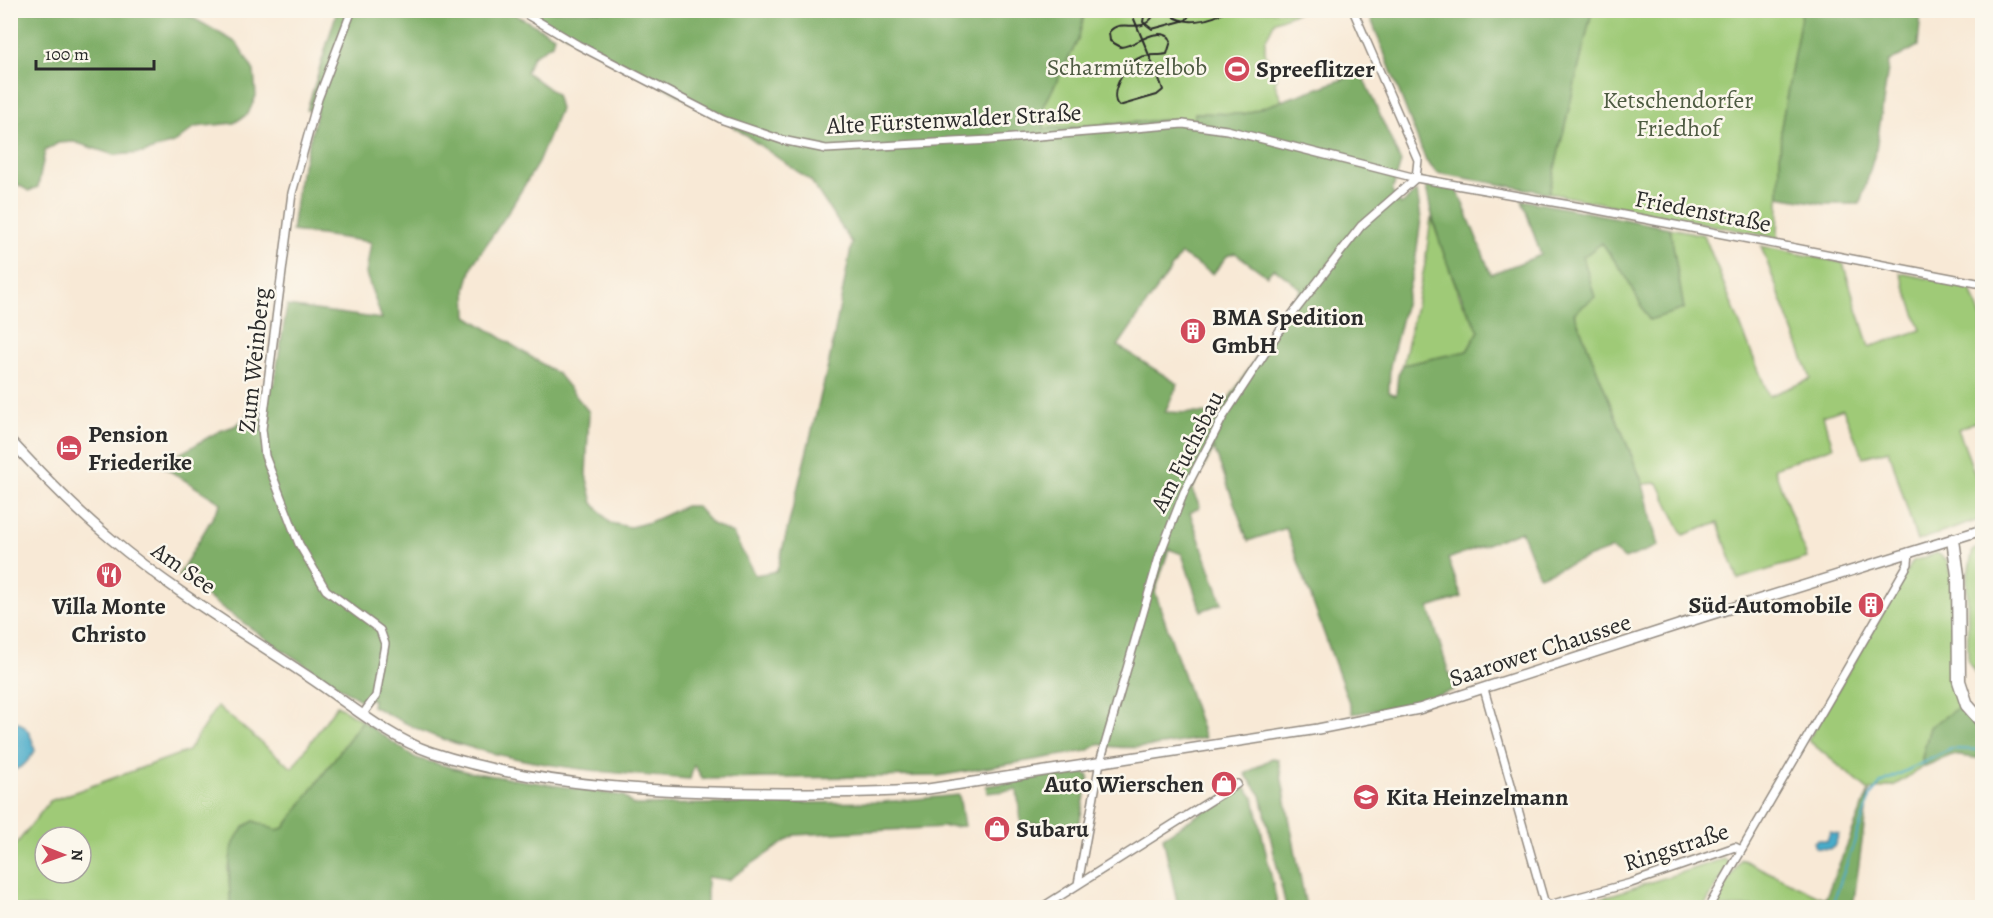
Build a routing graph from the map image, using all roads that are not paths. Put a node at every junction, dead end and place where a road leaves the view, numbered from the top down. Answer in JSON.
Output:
{"nodes":[{"id":1,"x":352,"y":10,"type":"edge"},
{"id":2,"x":519,"y":10,"type":"edge"},
{"id":3,"x":1353,"y":10,"type":"edge"},
{"id":4,"x":1416,"y":178,"type":"junction"},
{"id":5,"x":1983,"y":284,"type":"edge"},
{"id":6,"x":10,"y":440,"type":"edge"},
{"id":7,"x":1983,"y":530,"type":"edge"},
{"id":8,"x":1953,"y":540,"type":"junction"},
{"id":9,"x":1909,"y":552,"type":"junction"},
{"id":10,"x":1484,"y":689,"type":"junction"},
{"id":11,"x":363,"y":714,"type":"junction"},
{"id":12,"x":1983,"y":722,"type":"edge"},
{"id":13,"x":1100,"y":762,"type":"junction"},
{"id":14,"x":1237,"y":784,"type":"dead end"},
{"id":15,"x":1741,"y":850,"type":"junction"},
{"id":16,"x":1078,"y":884,"type":"junction"},
{"id":17,"x":1041,"y":908,"type":"edge"},
{"id":18,"x":1708,"y":908,"type":"edge"}],
"edges":[{"from":1,"to":11,"type":"street","name":"Zum Weinberg"},
{"from":2,"to":4,"type":"street","name":"Alte Fürstenwalder Straße"},
{"from":3,"to":4,"type":"street"},
{"from":4,"to":5,"type":"street","name":"Friedenstraße"},
{"from":4,"to":13,"type":"street","name":"Am Fuchsbau"},
{"from":6,"to":11,"type":"main road","name":"Am See"},
{"from":7,"to":8,"type":"main road","name":"Saarower Chaussee"},
{"from":8,"to":9,"type":"main road","name":"Saarower Chaussee"},
{"from":8,"to":12,"type":"highway"},
{"from":9,"to":10,"type":"main road","name":"Saarower Chaussee"},
{"from":9,"to":15,"type":"street","name":"Ringstraße"},
{"from":10,"to":13,"type":"main road","name":"Saarower Chaussee"},
{"from":10,"to":15,"type":"street","name":"Ringstraße"},
{"from":11,"to":13,"type":"main road","name":"Saarower Chaussee"},
{"from":13,"to":16,"type":"street","name":"Am Fuchsbau"},
{"from":14,"to":16,"type":"street"},
{"from":15,"to":18,"type":"street"},
{"from":16,"to":17,"type":"street"}]}
